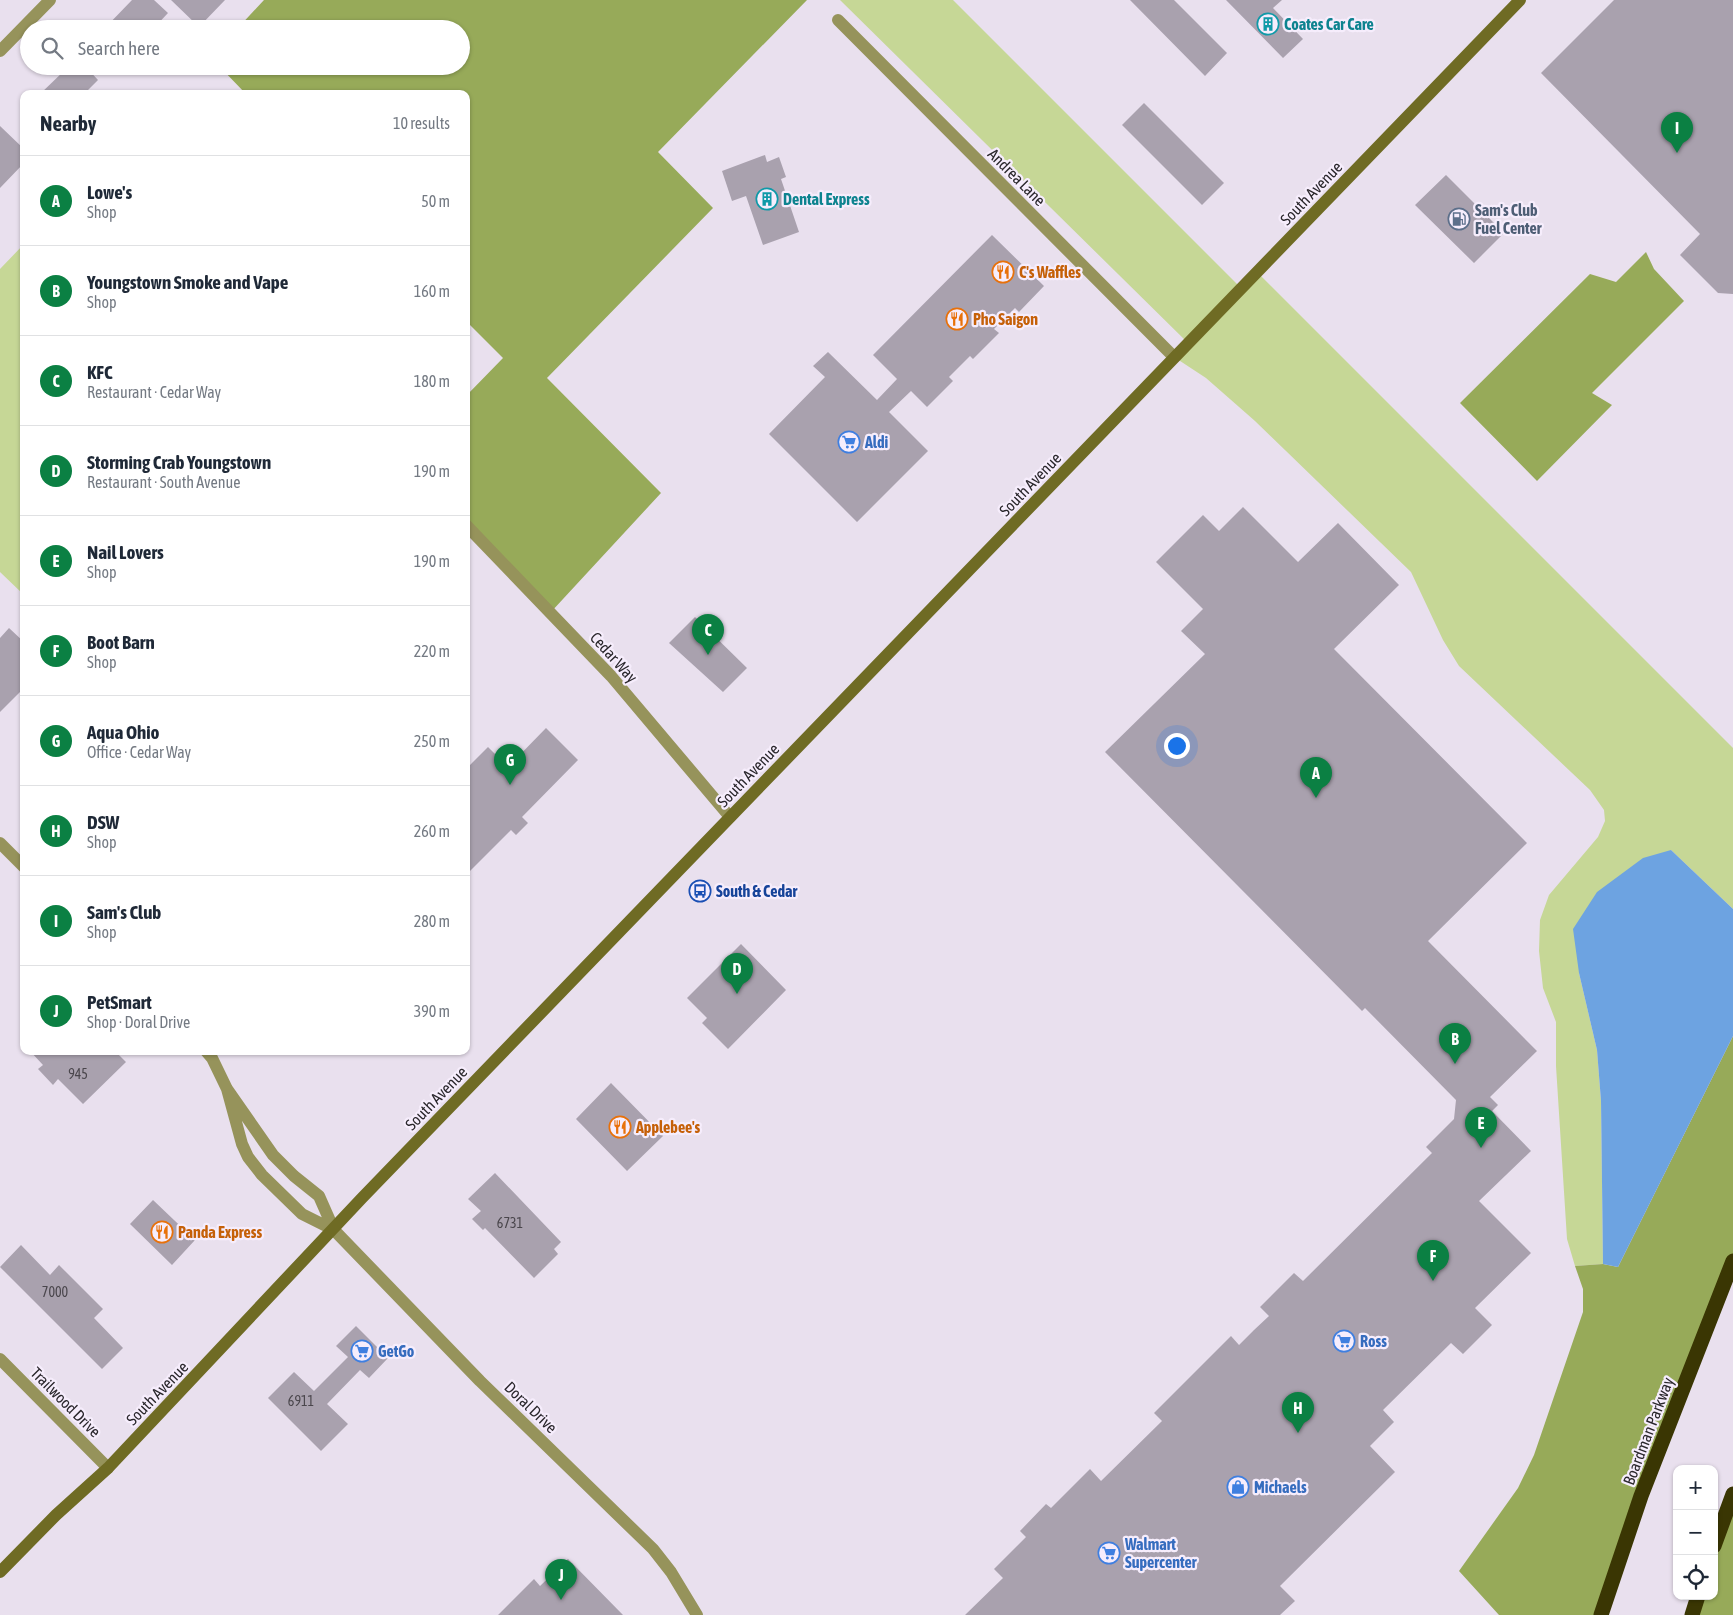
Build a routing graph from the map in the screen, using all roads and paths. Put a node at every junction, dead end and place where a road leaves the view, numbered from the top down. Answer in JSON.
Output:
{"nodes":[{"id":1,"x":50,"y":0,"type":"edge"},
{"id":2,"x":1520,"y":0,"type":"edge"},
{"id":3,"x":30,"y":20,"type":"edge"},
{"id":4,"x":838,"y":20,"type":"dead end"},
{"id":5,"x":20,"y":31,"type":"edge"},
{"id":6,"x":0,"y":51,"type":"edge"},
{"id":7,"x":1174,"y":357,"type":"junction"},
{"id":8,"x":470,"y":529,"type":"edge"},
{"id":9,"x":730,"y":817,"type":"junction"},
{"id":10,"x":0,"y":843,"type":"edge"},
{"id":11,"x":20,"y":863,"type":"edge"},
{"id":12,"x":209,"y":1055,"type":"edge"},
{"id":13,"x":227,"y":1089,"type":"junction"},
{"id":14,"x":334,"y":1230,"type":"junction"},
{"id":15,"x":1733,"y":1261,"type":"edge"},
{"id":16,"x":0,"y":1359,"type":"edge"},
{"id":17,"x":108,"y":1468,"type":"junction"},
{"id":18,"x":1733,"y":1494,"type":"edge"},
{"id":19,"x":1718,"y":1535,"type":"edge"},
{"id":20,"x":0,"y":1572,"type":"edge"},
{"id":21,"x":1697,"y":1600,"type":"edge"},
{"id":22,"x":696,"y":1615,"type":"edge"},
{"id":23,"x":1601,"y":1615,"type":"edge"},
{"id":24,"x":1692,"y":1615,"type":"edge"}],
"edges":[{"from":1,"to":3,"type":"street"},
{"from":2,"to":7,"type":"main road","name":"South Avenue"},
{"from":4,"to":7,"type":"street","name":"Andrea Lane"},
{"from":5,"to":6,"type":"street"},
{"from":7,"to":9,"type":"main road","name":"South Avenue"},
{"from":8,"to":9,"type":"street","name":"Cedar Way"},
{"from":9,"to":14,"type":"main road","name":"South Avenue"},
{"from":10,"to":11,"type":"street"},
{"from":12,"to":13,"type":"street"},
{"from":13,"to":14,"type":"street"},
{"from":13,"to":14,"type":"street"},
{"from":14,"to":17,"type":"main road","name":"South Avenue"},
{"from":14,"to":22,"type":"street","name":"Doral Drive"},
{"from":15,"to":23,"type":"highway","name":"Boardman Parkway"},
{"from":16,"to":17,"type":"street","name":"Trailwood Drive"},
{"from":17,"to":20,"type":"main road","name":"South Avenue"},
{"from":18,"to":19,"type":"highway"},
{"from":21,"to":24,"type":"highway"}]}
